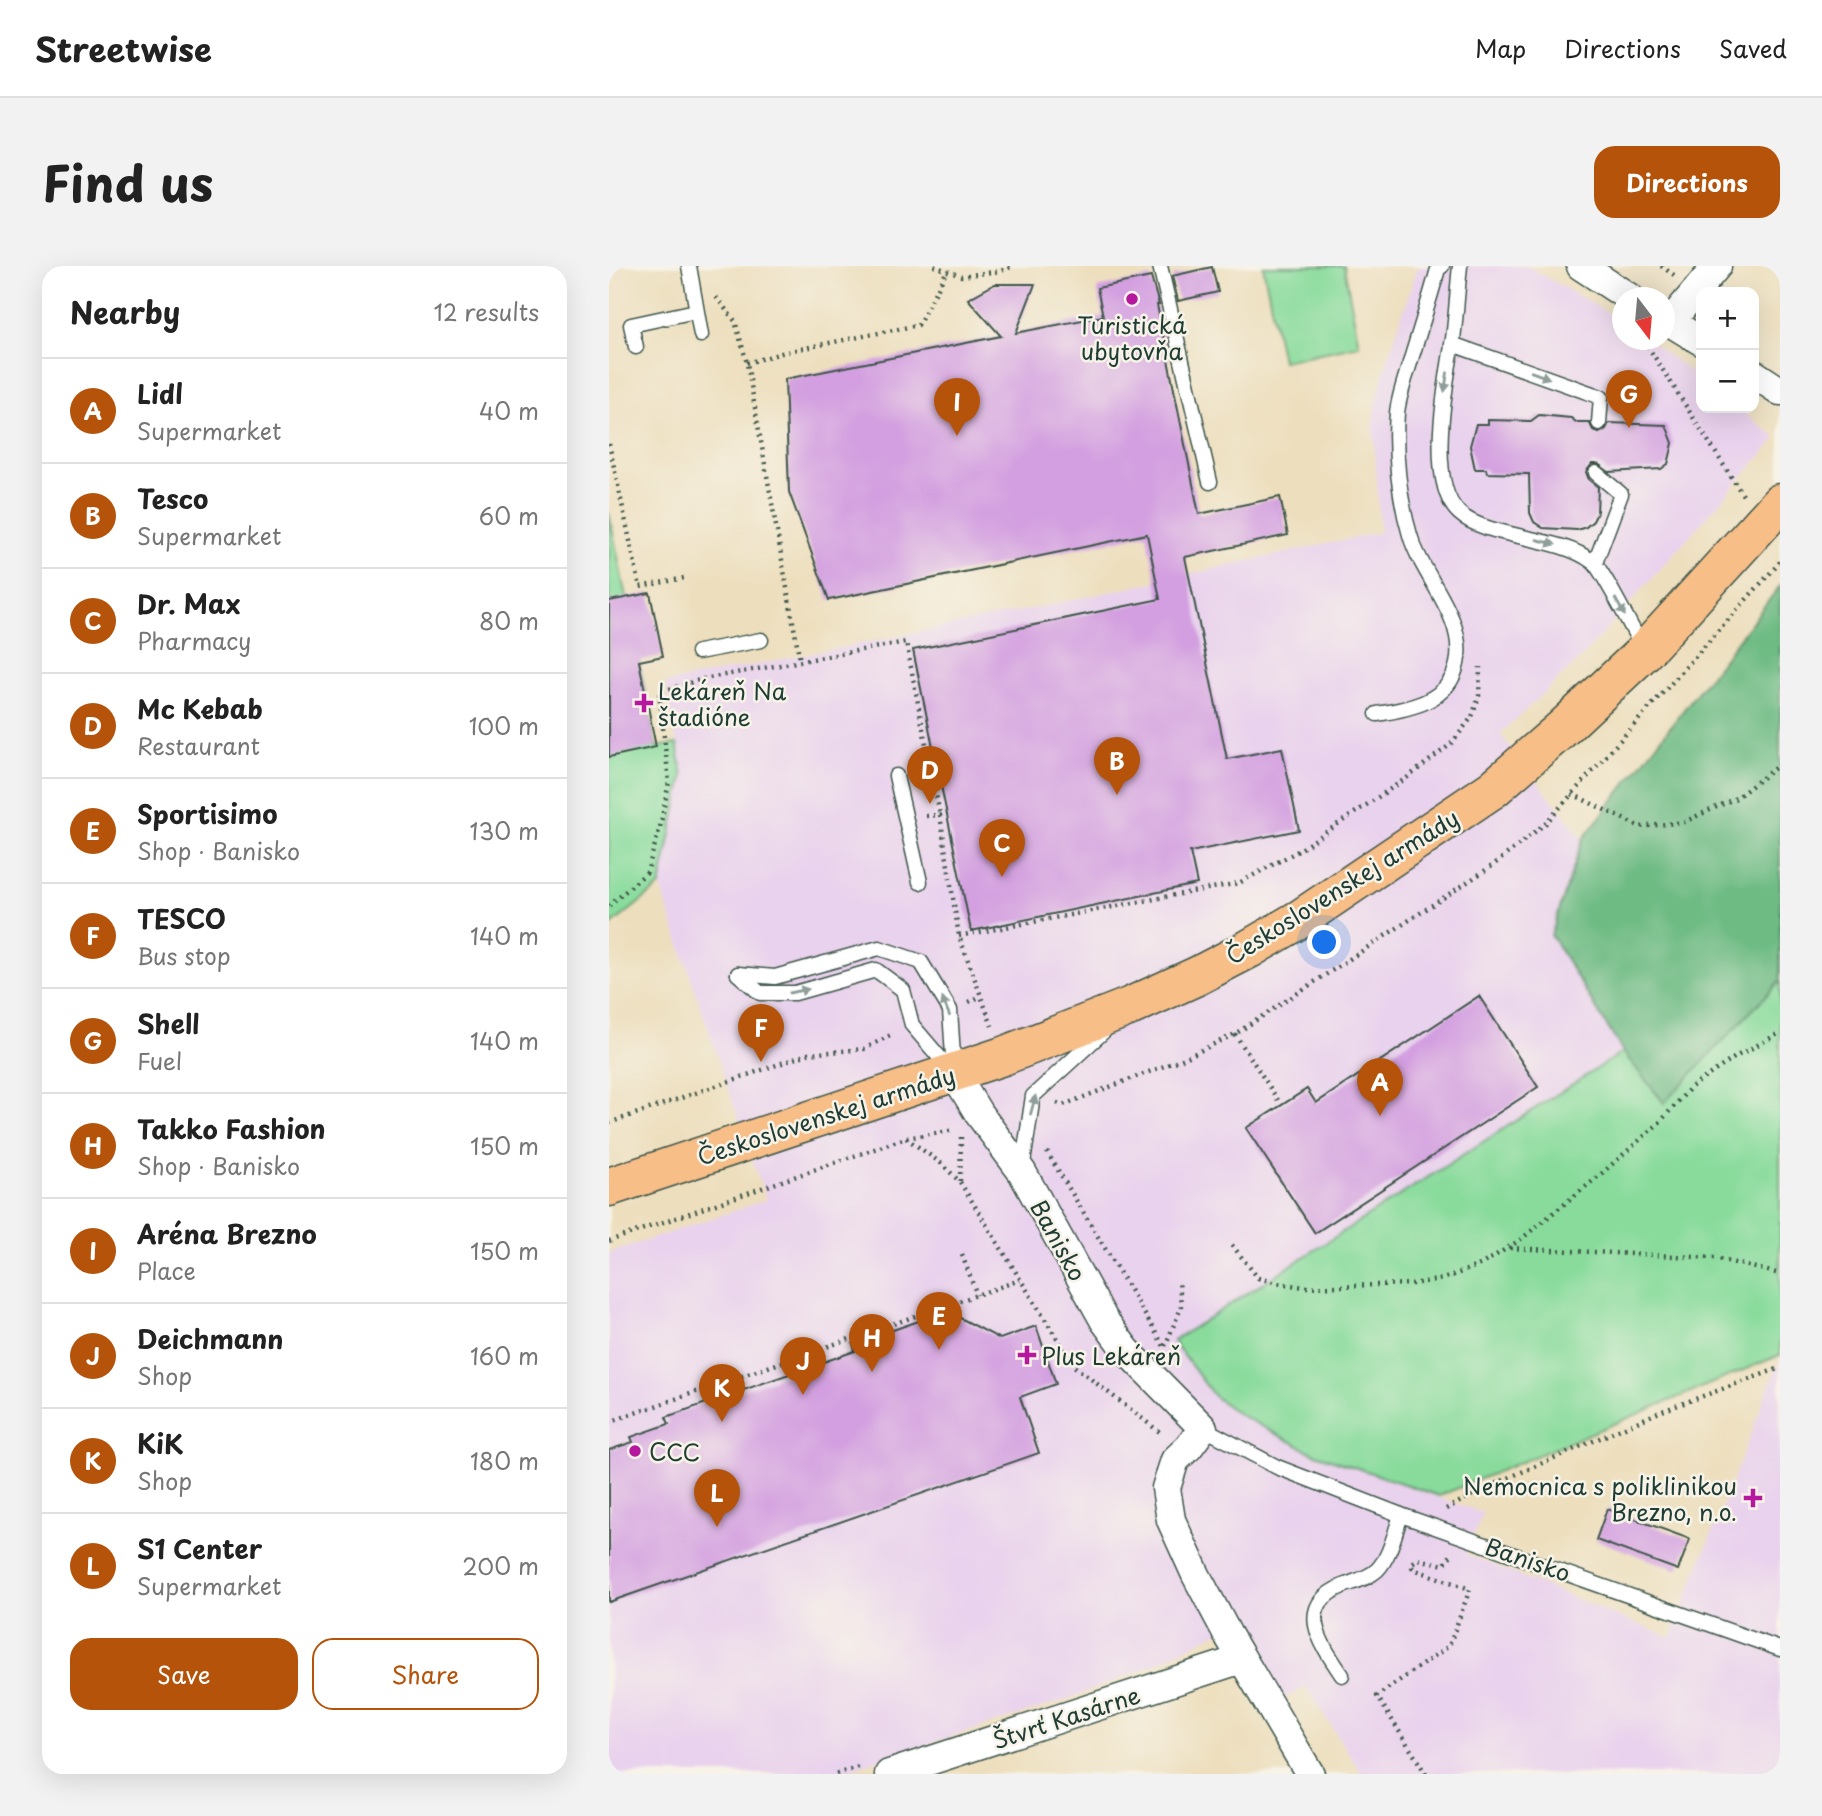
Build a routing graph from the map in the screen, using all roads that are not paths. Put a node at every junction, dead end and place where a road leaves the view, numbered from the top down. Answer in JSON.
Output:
{"nodes":[{"id":1,"x":689,"y":266,"type":"edge"},
{"id":2,"x":1160,"y":266,"type":"edge"},
{"id":3,"x":1442,"y":266,"type":"edge"},
{"id":4,"x":1460,"y":266,"type":"edge"},
{"id":5,"x":1581,"y":266,"type":"edge"},
{"id":6,"x":1717,"y":266,"type":"edge"},
{"id":7,"x":1613,"y":287,"type":"edge"},
{"id":8,"x":696,"y":311,"type":"junction"},
{"id":9,"x":1675,"y":311,"type":"edge"},
{"id":10,"x":1675,"y":325,"type":"edge"},
{"id":11,"x":701,"y":335,"type":"dead end"},
{"id":12,"x":1696,"y":338,"type":"edge"},
{"id":13,"x":1452,"y":344,"type":"junction"},
{"id":14,"x":636,"y":347,"type":"dead end"},
{"id":15,"x":1759,"y":377,"type":"edge"},
{"id":16,"x":1780,"y":391,"type":"edge"},
{"id":17,"x":1599,"y":423,"type":"dead end"},
{"id":18,"x":1595,"y":473,"type":"dead end"},
{"id":19,"x":1210,"y":482,"type":"dead end"},
{"id":20,"x":1771,"y":514,"type":"edge"},
{"id":21,"x":1595,"y":563,"type":"junction"},
{"id":22,"x":761,"y":640,"type":"dead end"},
{"id":23,"x":698,"y":652,"type":"dead end"},
{"id":24,"x":1644,"y":652,"type":"junction"},
{"id":25,"x":1377,"y":714,"type":"dead end"},
{"id":26,"x":896,"y":776,"type":"dead end"},
{"id":27,"x":920,"y":882,"type":"dead end"},
{"id":28,"x":1131,"y":1006,"type":"junction"},
{"id":29,"x":954,"y":1073,"type":"junction"},
{"id":30,"x":1022,"y":1172,"type":"junction"},
{"id":31,"x":609,"y":1187,"type":"edge"},
{"id":32,"x":1195,"y":1420,"type":"junction"},
{"id":33,"x":1401,"y":1515,"type":"junction"},
{"id":34,"x":1780,"y":1649,"type":"edge"},
{"id":35,"x":1242,"y":1660,"type":"junction"},
{"id":36,"x":1342,"y":1675,"type":"dead end"},
{"id":37,"x":883,"y":1772,"type":"edge"},
{"id":38,"x":1310,"y":1774,"type":"edge"}],
"edges":[{"from":1,"to":8,"type":"lane"},
{"from":2,"to":19,"type":"lane"},
{"from":3,"to":25,"type":"lane"},
{"from":4,"to":13,"type":"lane"},
{"from":5,"to":7,"type":"street"},
{"from":6,"to":9,"type":"street"},
{"from":8,"to":11,"type":"lane"},
{"from":8,"to":14,"type":"lane"},
{"from":10,"to":12,"type":"street"},
{"from":13,"to":17,"type":"lane","one_way":true},
{"from":13,"to":21,"type":"lane","one_way":true},
{"from":15,"to":16,"type":"street"},
{"from":18,"to":21,"type":"lane"},
{"from":20,"to":24,"type":"main road","name":"Československej armády"},
{"from":21,"to":24,"type":"lane","one_way":true},
{"from":22,"to":23,"type":"lane"},
{"from":24,"to":28,"type":"main road","name":"Československej armády"},
{"from":26,"to":27,"type":"lane"},
{"from":28,"to":29,"type":"main road","name":"Československej armády"},
{"from":30,"to":28,"type":"lane","one_way":true},
{"from":29,"to":29,"type":"lane","one_way":true},
{"from":29,"to":30,"type":"street","name":"Banisko"},
{"from":29,"to":31,"type":"main road","name":"Československej armády"},
{"from":30,"to":32,"type":"street","name":"Banisko"},
{"from":32,"to":33,"type":"lane","name":"Banisko"},
{"from":32,"to":35,"type":"street"},
{"from":33,"to":34,"type":"lane","name":"Banisko"},
{"from":33,"to":36,"type":"lane"},
{"from":35,"to":37,"type":"street","name":"Štvrť Kasárne"},
{"from":35,"to":38,"type":"street"}]}
